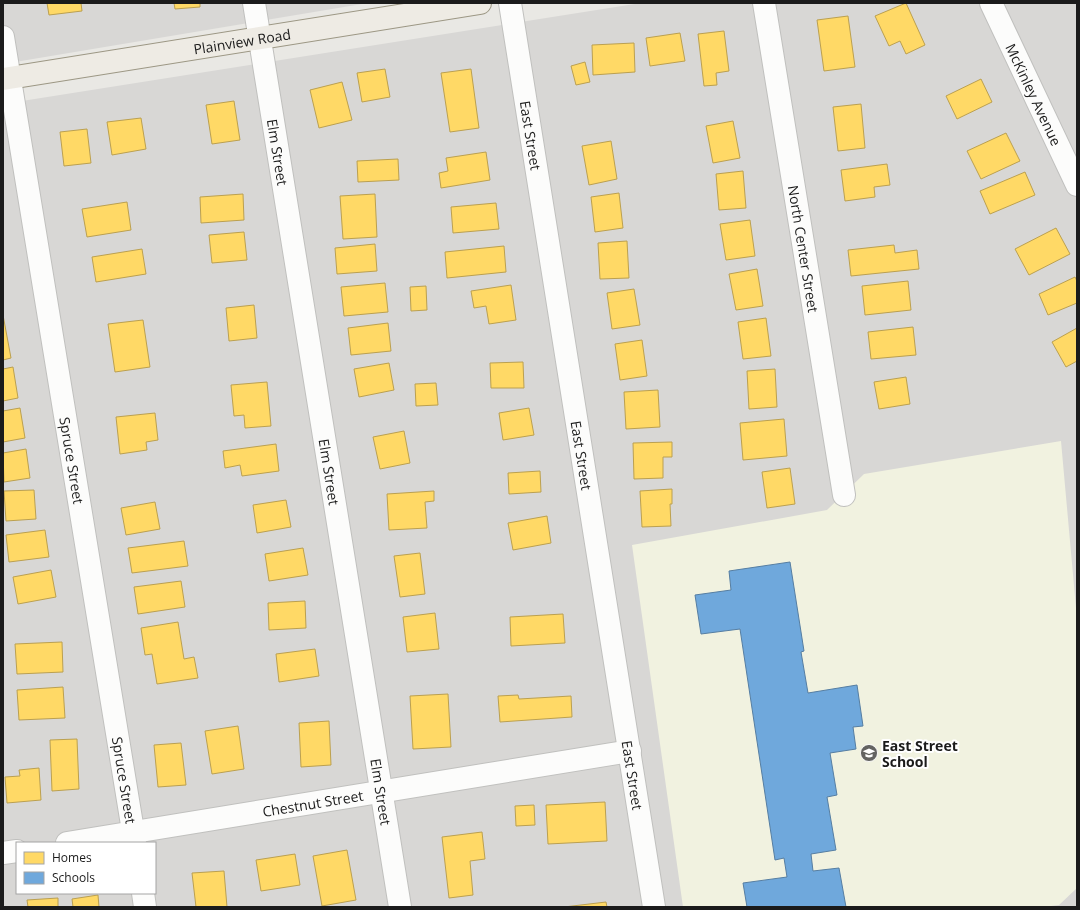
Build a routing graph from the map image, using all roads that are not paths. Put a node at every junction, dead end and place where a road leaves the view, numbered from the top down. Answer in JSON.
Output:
{"nodes":[{"id":1,"x":254,"y":3,"type":"edge"},
{"id":2,"x":480,"y":3,"type":"edge"},
{"id":3,"x":510,"y":3,"type":"edge"},
{"id":4,"x":764,"y":3,"type":"edge"},
{"id":5,"x":991,"y":3,"type":"edge"},
{"id":6,"x":3,"y":37,"type":"edge"},
{"id":7,"x":259,"y":37,"type":"junction"},
{"id":8,"x":7,"y":78,"type":"edge"},
{"id":9,"x":1077,"y":185,"type":"edge"},
{"id":10,"x":844,"y":495,"type":"dead end"},
{"id":11,"x":630,"y":751,"type":"junction"},
{"id":12,"x":382,"y":792,"type":"junction"},
{"id":13,"x":134,"y":838,"type":"edge"},
{"id":14,"x":80,"y":842,"type":"edge"},
{"id":15,"x":16,"y":851,"type":"edge"},
{"id":16,"x":3,"y":853,"type":"edge"},
{"id":17,"x":143,"y":894,"type":"edge"},
{"id":18,"x":145,"y":907,"type":"edge"},
{"id":19,"x":400,"y":907,"type":"edge"},
{"id":20,"x":654,"y":907,"type":"edge"}],
"edges":[{"from":1,"to":7,"type":"street","name":"Elm Street"},
{"from":2,"to":7,"type":"main road","name":"Plainview Road"},
{"from":3,"to":11,"type":"street","name":"East Street"},
{"from":4,"to":10,"type":"street","name":"North Center Street"},
{"from":5,"to":9,"type":"street","name":"McKinley Avenue"},
{"from":6,"to":8,"type":"street","name":"Spruce Street"},
{"from":7,"to":8,"type":"main road","name":"Plainview Road"},
{"from":7,"to":12,"type":"street","name":"Elm Street"},
{"from":8,"to":13,"type":"street","name":"Spruce Street"},
{"from":11,"to":12,"type":"street","name":"Chestnut Street"},
{"from":11,"to":20,"type":"street","name":"East Street"},
{"from":12,"to":13,"type":"street","name":"Chestnut Street"},
{"from":12,"to":19,"type":"street","name":"Elm Street"},
{"from":13,"to":14,"type":"street","name":"Chestnut Street"},
{"from":15,"to":16,"type":"street"},
{"from":17,"to":18,"type":"street"}]}
